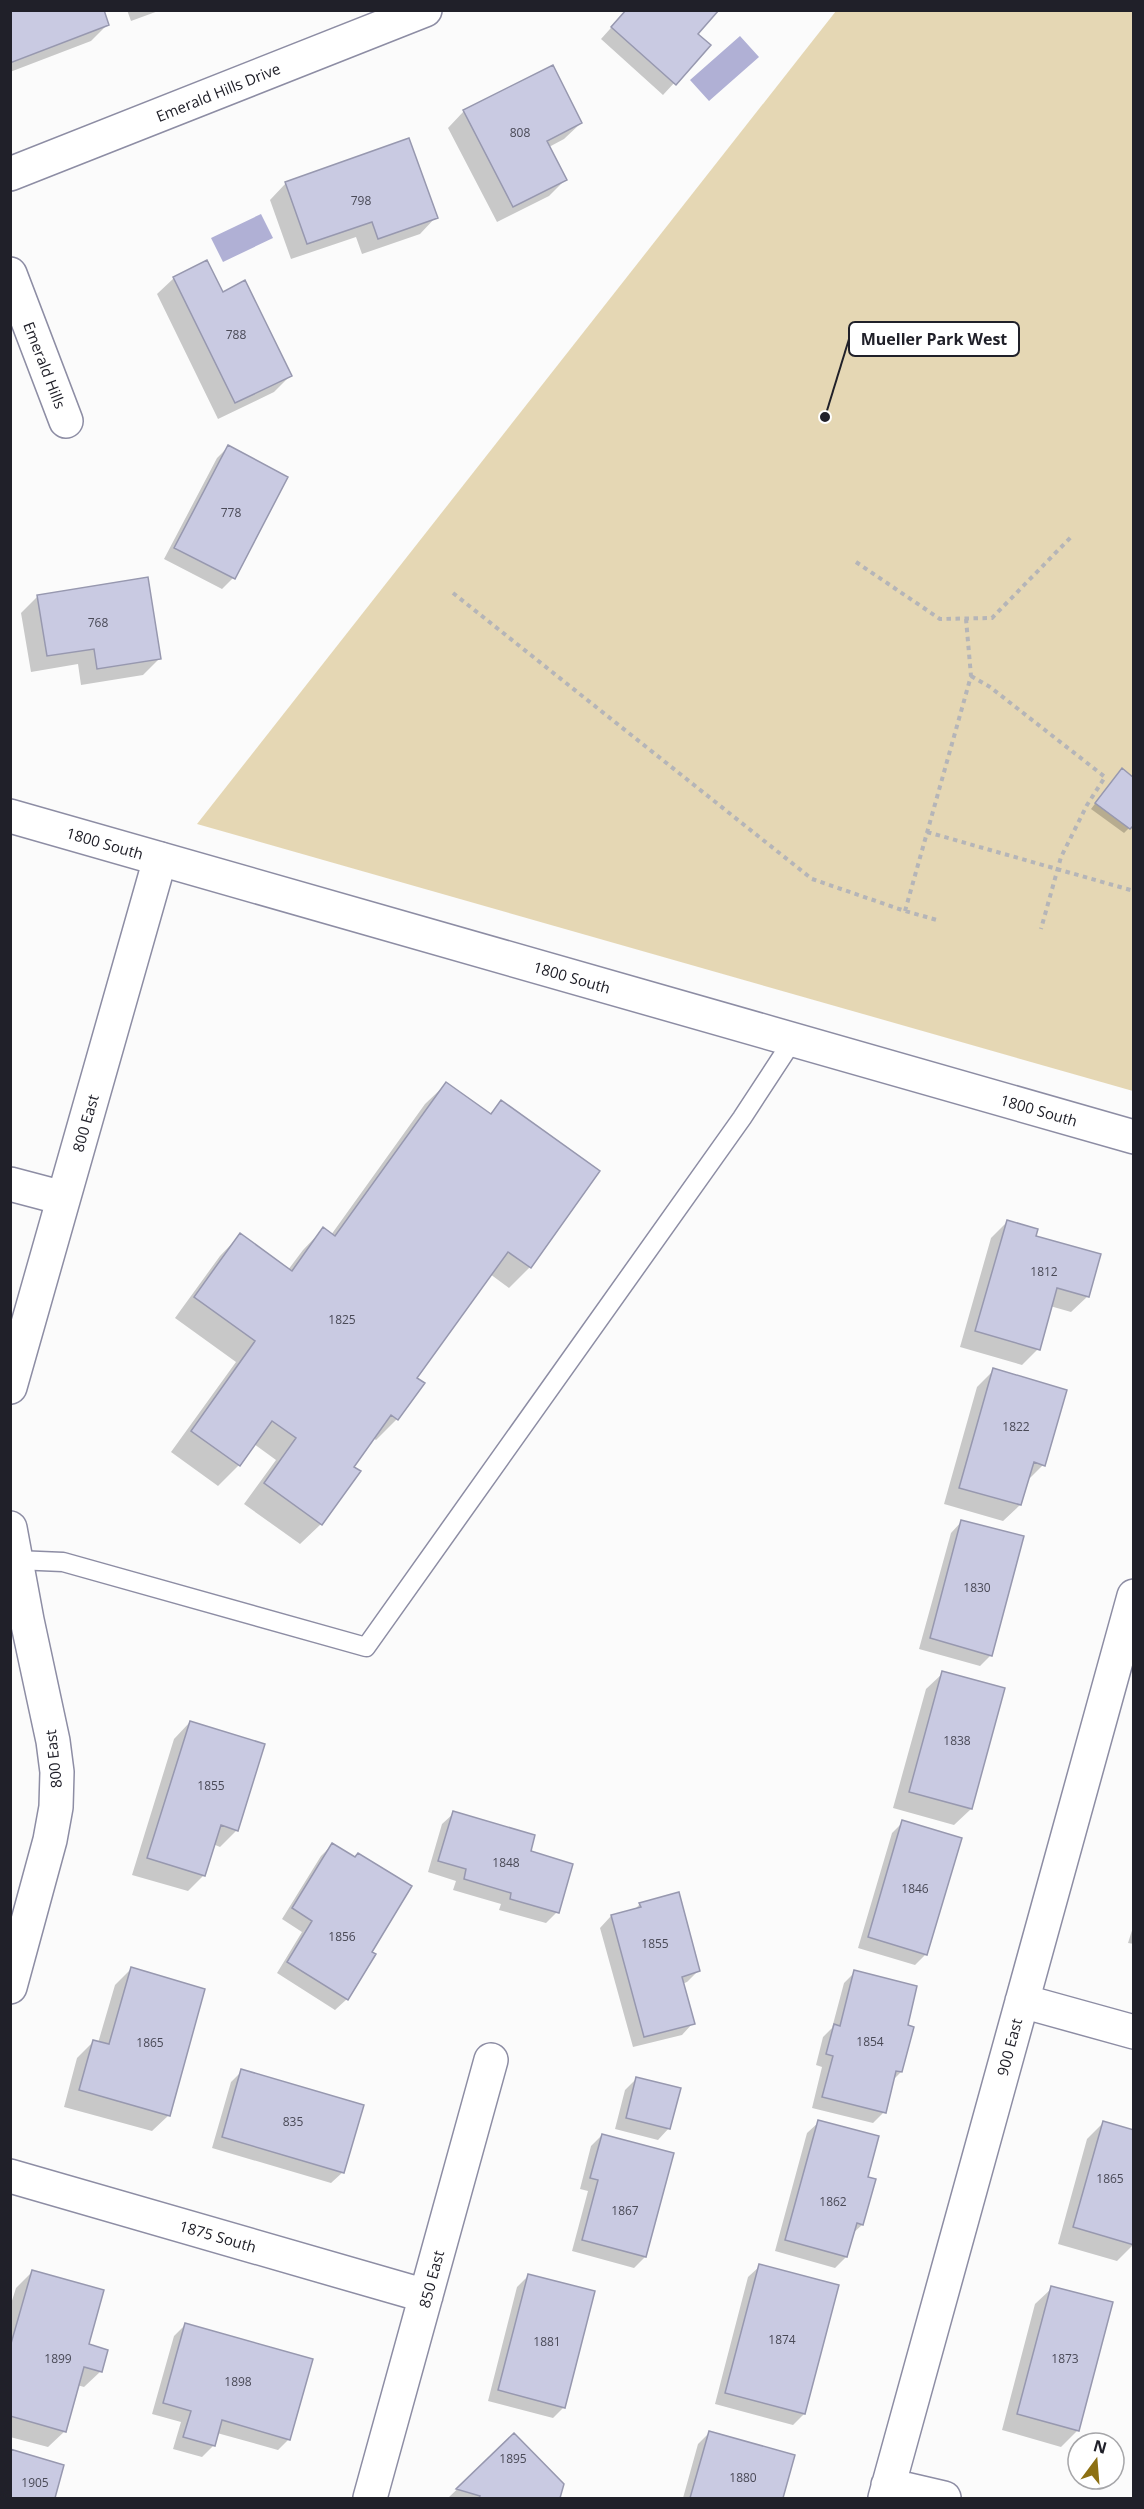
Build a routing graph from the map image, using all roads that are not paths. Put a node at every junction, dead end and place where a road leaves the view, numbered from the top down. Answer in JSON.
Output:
{"nodes":[{"id":1,"x":425,"y":10,"type":"edge"},
{"id":2,"x":10,"y":174,"type":"edge"},
{"id":3,"x":10,"y":274,"type":"edge"},
{"id":4,"x":66,"y":421,"type":"dead end"},
{"id":5,"x":10,"y":816,"type":"edge"},
{"id":6,"x":160,"y":859,"type":"junction"},
{"id":7,"x":793,"y":1040,"type":"junction"},
{"id":8,"x":1134,"y":1137,"type":"edge"},
{"id":9,"x":10,"y":1184,"type":"edge"},
{"id":10,"x":63,"y":1198,"type":"junction"},
{"id":11,"x":10,"y":1387,"type":"edge"},
{"id":12,"x":10,"y":1528,"type":"edge"},
{"id":13,"x":16,"y":1560,"type":"junction"},
{"id":14,"x":1134,"y":1596,"type":"edge"},
{"id":15,"x":19,"y":1622,"type":"edge"},
{"id":16,"x":10,"y":1988,"type":"edge"},
{"id":17,"x":1022,"y":2001,"type":"junction"},
{"id":18,"x":1134,"y":2032,"type":"edge"},
{"id":19,"x":491,"y":2060,"type":"dead end"},
{"id":20,"x":10,"y":2176,"type":"edge"},
{"id":21,"x":426,"y":2296,"type":"junction"},
{"id":22,"x":887,"y":2492,"type":"edge"},
{"id":23,"x":370,"y":2499,"type":"edge"},
{"id":24,"x":944,"y":2499,"type":"edge"}],
"edges":[{"from":1,"to":2,"type":"street","name":"Emerald Hills Drive"},
{"from":3,"to":4,"type":"street","name":"Emerald Hills"},
{"from":5,"to":6,"type":"street","name":"1800 South"},
{"from":6,"to":7,"type":"street","name":"1800 South"},
{"from":6,"to":10,"type":"street","name":"800 East"},
{"from":7,"to":8,"type":"street","name":"1800 South"},
{"from":7,"to":13,"type":"lane"},
{"from":9,"to":10,"type":"street"},
{"from":10,"to":11,"type":"street","name":"800 East"},
{"from":12,"to":13,"type":"street","name":"800 East"},
{"from":13,"to":15,"type":"street","name":"800 East"},
{"from":14,"to":17,"type":"street","name":"900 East"},
{"from":15,"to":16,"type":"street","name":"800 East"},
{"from":17,"to":18,"type":"street"},
{"from":17,"to":22,"type":"street","name":"900 East"},
{"from":19,"to":21,"type":"street","name":"850 East"},
{"from":20,"to":21,"type":"street","name":"1875 South"},
{"from":21,"to":23,"type":"street","name":"850 East"},
{"from":22,"to":24,"type":"street"}]}
